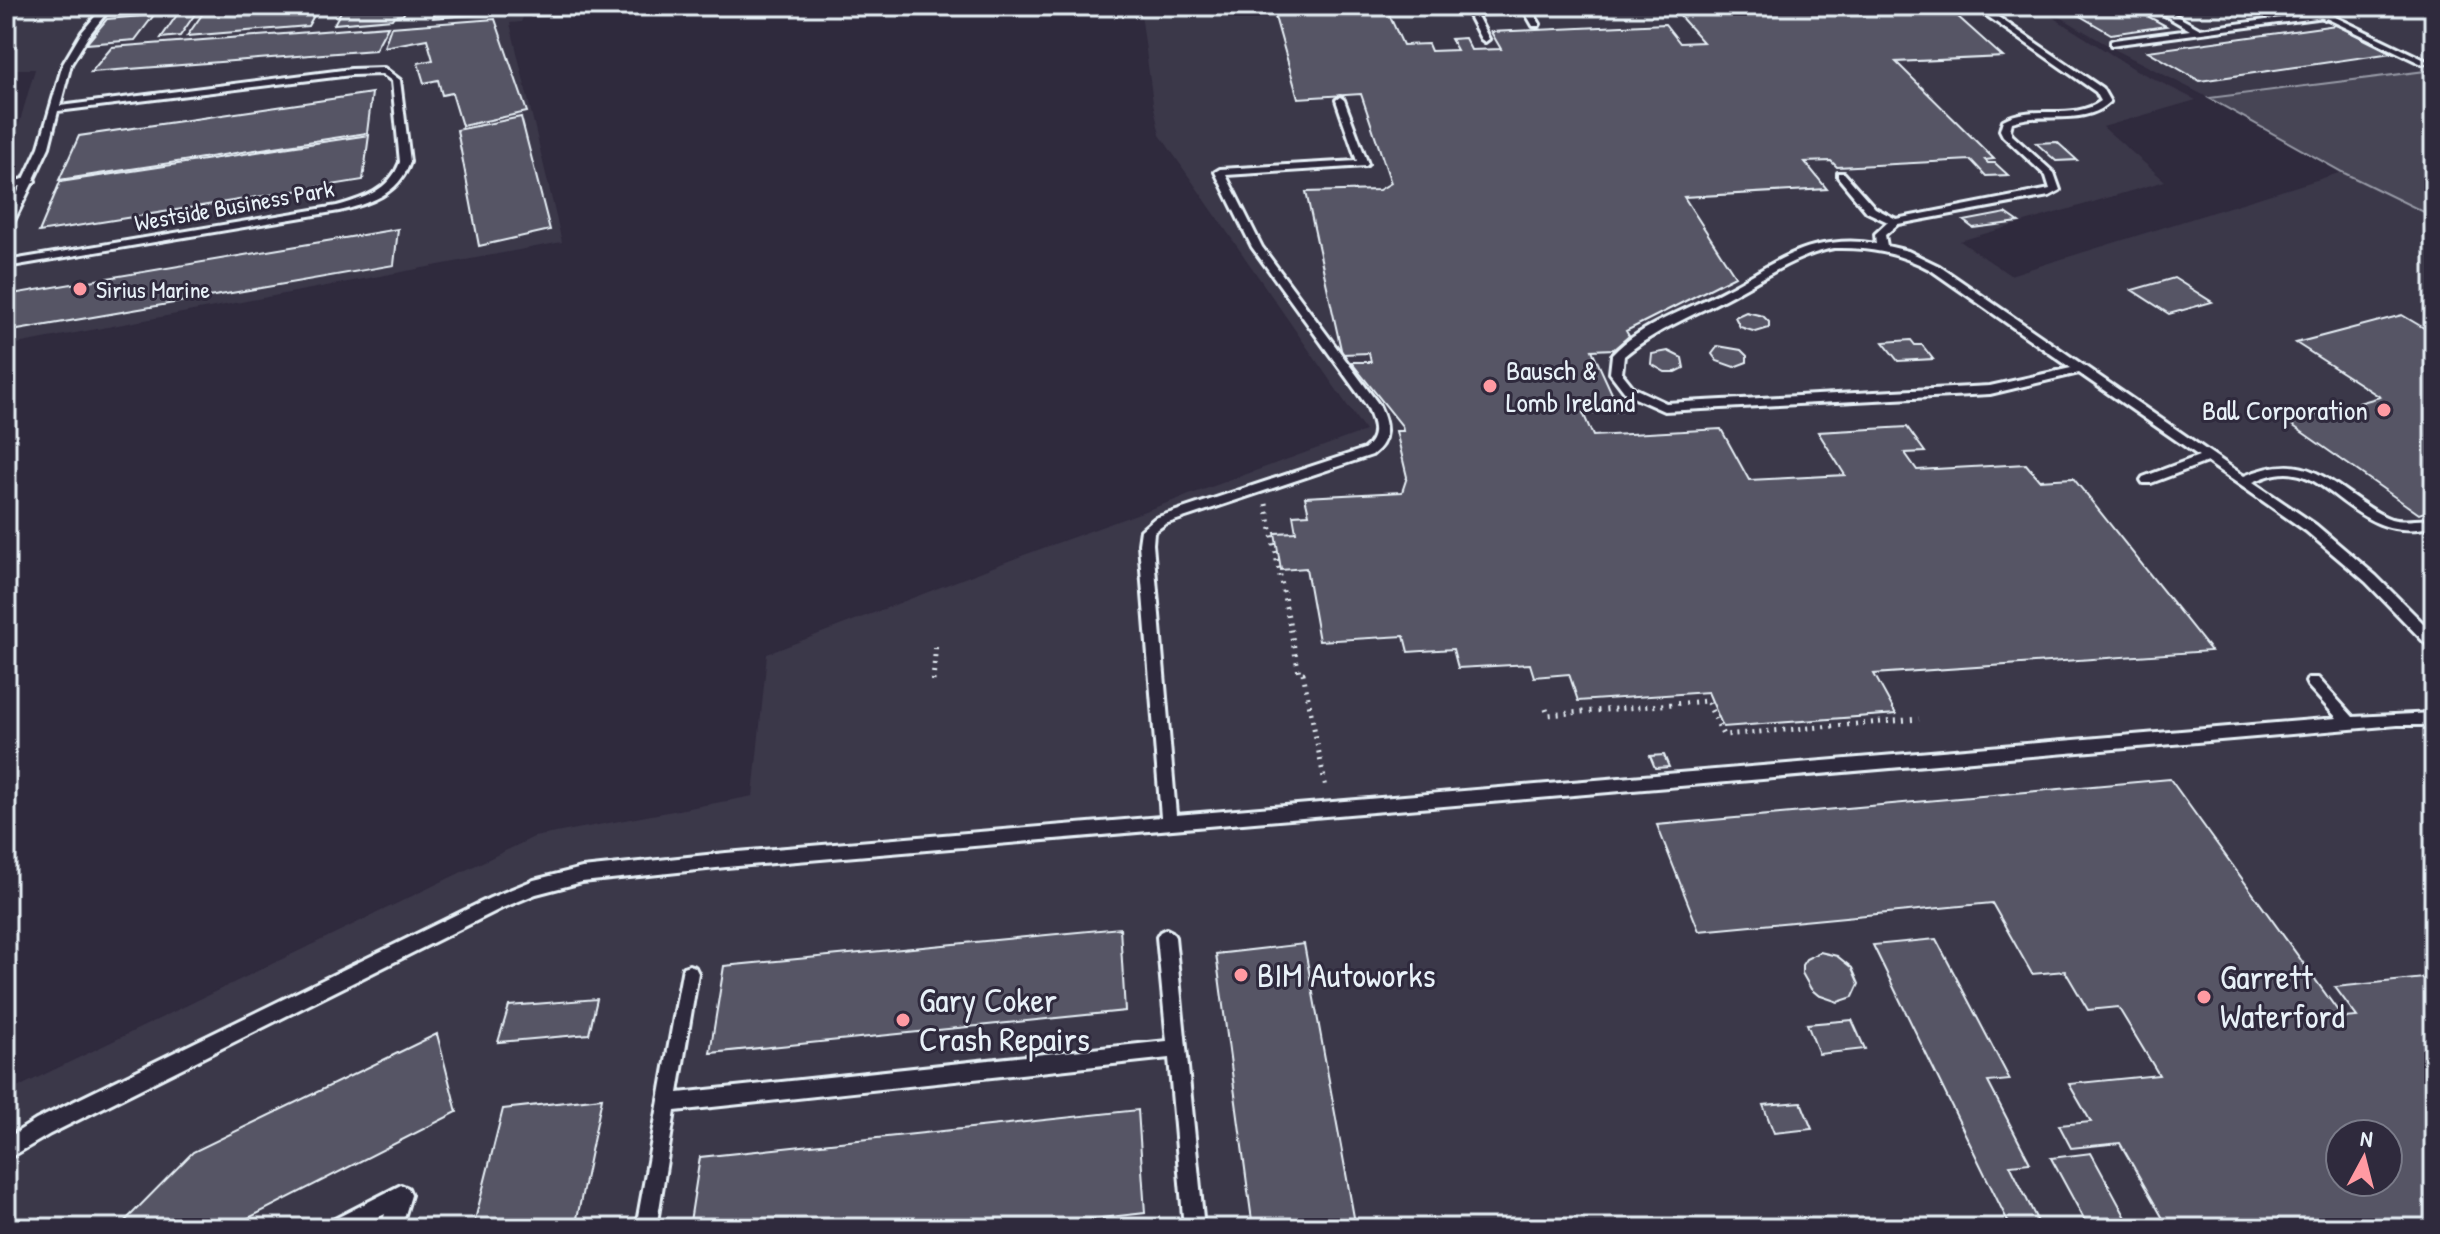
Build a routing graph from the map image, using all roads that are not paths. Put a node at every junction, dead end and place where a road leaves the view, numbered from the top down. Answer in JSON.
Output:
{"nodes":[{"id":1,"x":108,"y":6,"type":"edge"},
{"id":2,"x":1977,"y":6,"type":"edge"},
{"id":3,"x":2153,"y":6,"type":"edge"},
{"id":4,"x":2308,"y":6,"type":"edge"},
{"id":5,"x":1527,"y":8,"type":"edge"},
{"id":6,"x":1540,"y":9,"type":"dead end"},
{"id":7,"x":2325,"y":14,"type":"junction"},
{"id":8,"x":1536,"y":24,"type":"dead end"},
{"id":9,"x":2200,"y":32,"type":"junction"},
{"id":10,"x":1485,"y":39,"type":"dead end"},
{"id":11,"x":2114,"y":43,"type":"dead end"},
{"id":12,"x":2425,"y":62,"type":"dead end"},
{"id":13,"x":1340,"y":100,"type":"dead end"},
{"id":14,"x":55,"y":109,"type":"junction"},
{"id":15,"x":1841,"y":175,"type":"dead end"},
{"id":16,"x":30,"y":181,"type":"junction"},
{"id":17,"x":6,"y":186,"type":"edge"},
{"id":18,"x":1895,"y":222,"type":"junction"},
{"id":19,"x":6,"y":227,"type":"edge"},
{"id":20,"x":1882,"y":247,"type":"junction"},
{"id":21,"x":6,"y":264,"type":"edge"},
{"id":22,"x":2081,"y":369,"type":"junction"},
{"id":23,"x":2209,"y":457,"type":"junction"},
{"id":24,"x":2147,"y":480,"type":"dead end"},
{"id":25,"x":2243,"y":481,"type":"junction"},
{"id":26,"x":2430,"y":523,"type":"dead end"},
{"id":27,"x":2434,"y":643,"type":"edge"},
{"id":28,"x":2313,"y":682,"type":"dead end"},
{"id":29,"x":2434,"y":719,"type":"edge"},
{"id":30,"x":2350,"y":723,"type":"junction"},
{"id":31,"x":1169,"y":822,"type":"junction"},
{"id":32,"x":1166,"y":937,"type":"dead end"},
{"id":33,"x":689,"y":973,"type":"dead end"},
{"id":34,"x":1176,"y":1049,"type":"junction"},
{"id":35,"x":667,"y":1103,"type":"junction"},
{"id":36,"x":6,"y":1150,"type":"edge"},
{"id":37,"x":338,"y":1228,"type":"edge"},
{"id":38,"x":391,"y":1228,"type":"edge"},
{"id":39,"x":646,"y":1228,"type":"edge"},
{"id":40,"x":1194,"y":1228,"type":"edge"}],
"edges":[{"from":1,"to":14,"type":"lane"},
{"from":2,"to":18,"type":"lane"},
{"from":3,"to":9,"type":"lane"},
{"from":4,"to":7,"type":"street"},
{"from":5,"to":6,"type":"lane"},
{"from":5,"to":8,"type":"lane"},
{"from":5,"to":10,"type":"lane"},
{"from":7,"to":9,"type":"lane"},
{"from":7,"to":12,"type":"lane"},
{"from":9,"to":11,"type":"lane"},
{"from":13,"to":31,"type":"lane"},
{"from":14,"to":16,"type":"lane"},
{"from":14,"to":21,"type":"lane","name":"Westside Business Park"},
{"from":15,"to":18,"type":"lane"},
{"from":16,"to":17,"type":"lane"},
{"from":16,"to":19,"type":"lane"},
{"from":18,"to":20,"type":"lane"},
{"from":20,"to":22,"type":"lane"},
{"from":20,"to":22,"type":"lane"},
{"from":22,"to":23,"type":"lane"},
{"from":23,"to":24,"type":"lane"},
{"from":23,"to":25,"type":"lane"},
{"from":25,"to":26,"type":"lane"},
{"from":25,"to":27,"type":"lane"},
{"from":28,"to":30,"type":"lane"},
{"from":29,"to":30,"type":"lane"},
{"from":30,"to":31,"type":"lane"},
{"from":31,"to":36,"type":"lane"},
{"from":32,"to":34,"type":"lane"},
{"from":33,"to":35,"type":"lane"},
{"from":34,"to":35,"type":"lane"},
{"from":34,"to":40,"type":"lane"},
{"from":35,"to":39,"type":"lane"},
{"from":37,"to":38,"type":"lane"}]}
